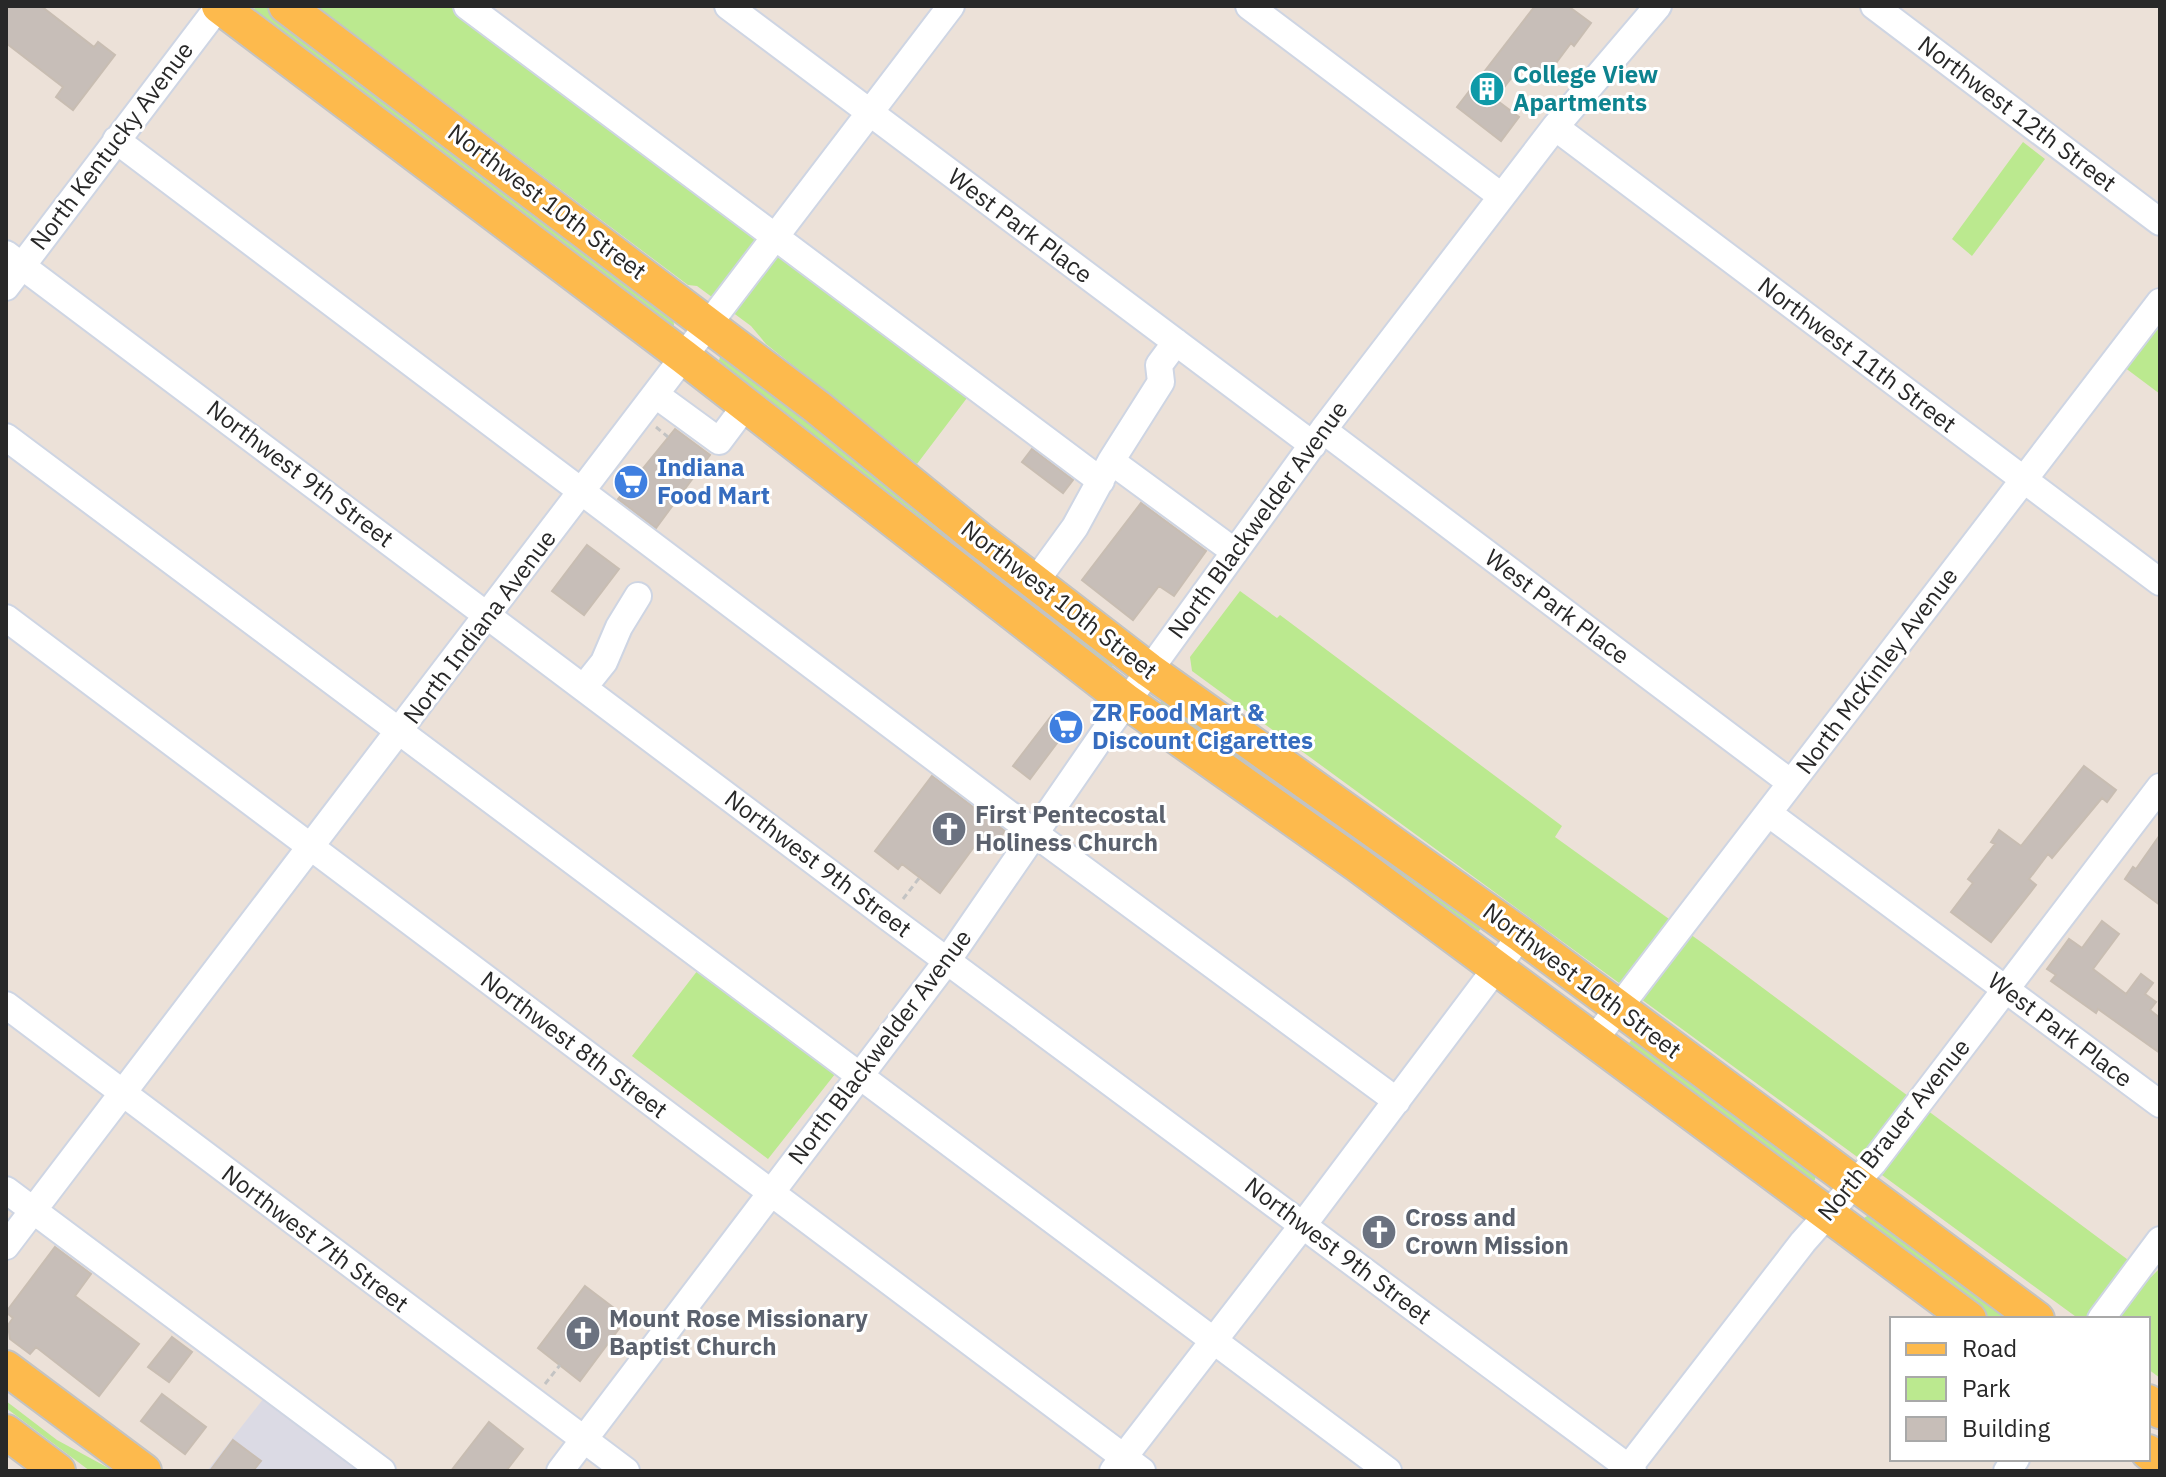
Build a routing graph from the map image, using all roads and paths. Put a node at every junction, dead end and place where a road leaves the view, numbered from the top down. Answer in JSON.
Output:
{"nodes":[{"id":1,"x":219,"y":6,"type":"edge"},
{"id":2,"x":286,"y":6,"type":"edge"},
{"id":3,"x":467,"y":6,"type":"edge"},
{"id":4,"x":728,"y":6,"type":"edge"},
{"id":5,"x":951,"y":6,"type":"edge"},
{"id":6,"x":1249,"y":6,"type":"edge"},
{"id":7,"x":1658,"y":6,"type":"edge"},
{"id":8,"x":1874,"y":6,"type":"edge"},
{"id":9,"x":870,"y":113,"type":"junction"},
{"id":10,"x":1555,"y":127,"type":"junction"},
{"id":11,"x":116,"y":140,"type":"junction"},
{"id":12,"x":1501,"y":196,"type":"junction"},
{"id":13,"x":2160,"y":222,"type":"edge"},
{"id":14,"x":774,"y":239,"type":"junction"},
{"id":15,"x":14,"y":260,"type":"edge"},
{"id":16,"x":6,"y":287,"type":"edge"},
{"id":17,"x":2160,"y":302,"type":"edge"},
{"id":18,"x":709,"y":325,"type":"junction"},
{"id":19,"x":1176,"y":342,"type":"junction"},
{"id":20,"x":684,"y":357,"type":"junction"},
{"id":21,"x":656,"y":395,"type":"junction"},
{"id":22,"x":746,"y":405,"type":"junction"},
{"id":23,"x":6,"y":437,"type":"edge"},
{"id":24,"x":1318,"y":438,"type":"junction"},
{"id":25,"x":1106,"y":471,"type":"junction"},
{"id":26,"x":2023,"y":479,"type":"junction"},
{"id":27,"x":582,"y":491,"type":"junction"},
{"id":28,"x":1235,"y":552,"type":"junction"},
{"id":29,"x":1035,"y":582,"type":"junction"},
{"id":30,"x":2160,"y":582,"type":"edge"},
{"id":31,"x":638,"y":596,"type":"dead end"},
{"id":32,"x":489,"y":615,"type":"junction"},
{"id":33,"x":6,"y":618,"type":"edge"},
{"id":34,"x":1149,"y":670,"type":"junction"},
{"id":35,"x":584,"y":687,"type":"junction"},
{"id":36,"x":1126,"y":701,"type":"junction"},
{"id":37,"x":1079,"y":719,"type":"dead end"},
{"id":38,"x":1066,"y":727,"type":"dead end"},
{"id":39,"x":400,"y":732,"type":"junction"},
{"id":40,"x":1791,"y":783,"type":"junction"},
{"id":41,"x":2160,"y":787,"type":"edge"},
{"id":42,"x":1768,"y":813,"type":"junction"},
{"id":43,"x":1034,"y":833,"type":"junction"},
{"id":44,"x":311,"y":849,"type":"junction"},
{"id":45,"x":920,"y":877,"type":"dead end"},
{"id":46,"x":905,"y":896,"type":"dead end"},
{"id":47,"x":1521,"y":935,"type":"junction"},
{"id":48,"x":947,"y":961,"type":"junction"},
{"id":49,"x":1496,"y":968,"type":"junction"},
{"id":50,"x":2005,"y":988,"type":"junction"},
{"id":51,"x":6,"y":1005,"type":"edge"},
{"id":52,"x":1618,"y":1007,"type":"junction"},
{"id":53,"x":1594,"y":1040,"type":"junction"},
{"id":54,"x":861,"y":1076,"type":"junction"},
{"id":55,"x":123,"y":1094,"type":"junction"},
{"id":56,"x":1397,"y":1101,"type":"junction"},
{"id":57,"x":2160,"y":1104,"type":"edge"},
{"id":58,"x":1855,"y":1184,"type":"junction"},
{"id":59,"x":6,"y":1190,"type":"edge"},
{"id":60,"x":771,"y":1192,"type":"junction"},
{"id":61,"x":33,"y":1211,"type":"junction"},
{"id":62,"x":1828,"y":1214,"type":"junction"},
{"id":63,"x":1303,"y":1225,"type":"junction"},
{"id":64,"x":2160,"y":1240,"type":"edge"},
{"id":65,"x":6,"y":1246,"type":"edge"},
{"id":66,"x":1966,"y":1317,"type":"edge"},
{"id":67,"x":2034,"y":1317,"type":"edge"},
{"id":68,"x":2102,"y":1317,"type":"edge"},
{"id":69,"x":1213,"y":1342,"type":"junction"},
{"id":70,"x":6,"y":1368,"type":"edge"},
{"id":71,"x":6,"y":1432,"type":"edge"},
{"id":72,"x":584,"y":1440,"type":"junction"},
{"id":73,"x":1126,"y":1466,"type":"edge"},
{"id":74,"x":1629,"y":1470,"type":"edge"},
{"id":75,"x":58,"y":1471,"type":"edge"},
{"id":76,"x":144,"y":1471,"type":"edge"},
{"id":77,"x":382,"y":1471,"type":"edge"},
{"id":78,"x":560,"y":1471,"type":"edge"},
{"id":79,"x":626,"y":1471,"type":"edge"},
{"id":80,"x":1388,"y":1471,"type":"edge"}],
"edges":[{"from":1,"to":11,"type":"street","name":"North Kentucky Avenue"},
{"from":1,"to":20,"type":"main road","name":"Northwest 10th Street"},
{"from":2,"to":18,"type":"main road","name":"Northwest 10th Street"},
{"from":3,"to":14,"type":"street"},
{"from":4,"to":9,"type":"street","name":"West Park Place"},
{"from":5,"to":9,"type":"street","name":"North Indiana Avenue"},
{"from":6,"to":12,"type":"street"},
{"from":7,"to":10,"type":"street","name":"North Blackwelder Avenue"},
{"from":8,"to":13,"type":"street","name":"Northwest 12th Street"},
{"from":9,"to":14,"type":"street","name":"North Indiana Avenue"},
{"from":9,"to":19,"type":"street","name":"West Park Place"},
{"from":10,"to":12,"type":"street","name":"North Blackwelder Avenue"},
{"from":10,"to":26,"type":"street","name":"Northwest 11th Street"},
{"from":11,"to":15,"type":"street","name":"North Kentucky Avenue"},
{"from":11,"to":27,"type":"street"},
{"from":12,"to":24,"type":"street","name":"North Blackwelder Avenue"},
{"from":14,"to":18,"type":"street","name":"North Indiana Avenue"},
{"from":14,"to":25,"type":"street"},
{"from":15,"to":16,"type":"street","name":"North Kentucky Avenue"},
{"from":15,"to":32,"type":"street","name":"Northwest 9th Street"},
{"from":17,"to":26,"type":"street","name":"North McKinley Avenue"},
{"from":18,"to":20,"type":"street","name":"North Indiana Avenue"},
{"from":18,"to":29,"type":"main road","name":"Northwest 10th Street"},
{"from":19,"to":24,"type":"street","name":"West Park Place"},
{"from":19,"to":25,"type":"street"},
{"from":20,"to":21,"type":"street","name":"North Indiana Avenue"},
{"from":20,"to":22,"type":"main road","name":"Northwest 10th Street"},
{"from":21,"to":22,"type":"street"},
{"from":21,"to":27,"type":"street","name":"North Indiana Avenue"},
{"from":22,"to":36,"type":"main road","name":"Northwest 10th Street"},
{"from":23,"to":39,"type":"street"},
{"from":24,"to":28,"type":"street","name":"North Blackwelder Avenue"},
{"from":24,"to":40,"type":"street","name":"West Park Place"},
{"from":25,"to":28,"type":"street"},
{"from":25,"to":29,"type":"street"},
{"from":26,"to":30,"type":"street","name":"Northwest 11th Street"},
{"from":26,"to":40,"type":"street","name":"North McKinley Avenue"},
{"from":27,"to":32,"type":"street","name":"North Indiana Avenue"},
{"from":27,"to":43,"type":"street"},
{"from":28,"to":34,"type":"street","name":"North Blackwelder Avenue"},
{"from":29,"to":34,"type":"main road","name":"Northwest 10th Street"},
{"from":31,"to":35,"type":"street"},
{"from":32,"to":35,"type":"street","name":"Northwest 9th Street"},
{"from":32,"to":39,"type":"street","name":"North Indiana Avenue"},
{"from":33,"to":44,"type":"street","name":"Northwest 8th Street"},
{"from":34,"to":36,"type":"street","name":"North Blackwelder Avenue"},
{"from":34,"to":47,"type":"main road","name":"Northwest 10th Street"},
{"from":35,"to":48,"type":"street","name":"Northwest 9th Street"},
{"from":36,"to":43,"type":"street","name":"North Blackwelder Avenue"},
{"from":36,"to":49,"type":"main road","name":"Northwest 10th Street"},
{"from":37,"to":38,"type":"path"},
{"from":39,"to":44,"type":"street","name":"North Indiana Avenue"},
{"from":39,"to":54,"type":"street"},
{"from":40,"to":42,"type":"street","name":"North McKinley Avenue"},
{"from":41,"to":50,"type":"street","name":"North Brauer Avenue"},
{"from":42,"to":50,"type":"street","name":"West Park Place"},
{"from":42,"to":52,"type":"street","name":"North McKinley Avenue"},
{"from":43,"to":48,"type":"street","name":"North Blackwelder Avenue"},
{"from":43,"to":56,"type":"street"},
{"from":44,"to":55,"type":"street","name":"North Indiana Avenue"},
{"from":44,"to":60,"type":"street","name":"Northwest 8th Street"},
{"from":45,"to":46,"type":"path"},
{"from":47,"to":49,"type":"street"},
{"from":47,"to":52,"type":"main road","name":"Northwest 10th Street"},
{"from":48,"to":54,"type":"street","name":"North Blackwelder Avenue"},
{"from":48,"to":63,"type":"street","name":"Northwest 9th Street"},
{"from":49,"to":53,"type":"main road","name":"Northwest 10th Street"},
{"from":49,"to":56,"type":"street"},
{"from":50,"to":57,"type":"street","name":"West Park Place"},
{"from":50,"to":58,"type":"street","name":"North Brauer Avenue"},
{"from":51,"to":55,"type":"street","name":"Northwest 7th Street"},
{"from":52,"to":53,"type":"street","name":"North McKinley Avenue"},
{"from":52,"to":58,"type":"main road","name":"Northwest 10th Street"},
{"from":53,"to":62,"type":"main road","name":"Northwest 10th Street"},
{"from":54,"to":60,"type":"street","name":"North Blackwelder Avenue"},
{"from":54,"to":69,"type":"street"},
{"from":55,"to":61,"type":"street","name":"North Indiana Avenue"},
{"from":55,"to":72,"type":"street","name":"Northwest 7th Street"},
{"from":56,"to":63,"type":"street"},
{"from":58,"to":62,"type":"street","name":"North Brauer Avenue"},
{"from":58,"to":67,"type":"main road","name":"Northwest 10th Street"},
{"from":59,"to":61,"type":"street"},
{"from":60,"to":72,"type":"street","name":"North Blackwelder Avenue"},
{"from":60,"to":73,"type":"street","name":"Northwest 8th Street"},
{"from":61,"to":65,"type":"street","name":"North Indiana Avenue"},
{"from":61,"to":77,"type":"street"},
{"from":62,"to":66,"type":"main road","name":"Northwest 10th Street"},
{"from":62,"to":74,"type":"street","name":"North Brauer Avenue"},
{"from":63,"to":69,"type":"street"},
{"from":63,"to":74,"type":"street","name":"Northwest 9th Street"},
{"from":64,"to":68,"type":"street"},
{"from":69,"to":73,"type":"street"},
{"from":69,"to":80,"type":"street"},
{"from":70,"to":76,"type":"main road"},
{"from":71,"to":75,"type":"main road"},
{"from":72,"to":78,"type":"street","name":"North Blackwelder Avenue"},
{"from":72,"to":79,"type":"street","name":"Northwest 7th Street"}]}
